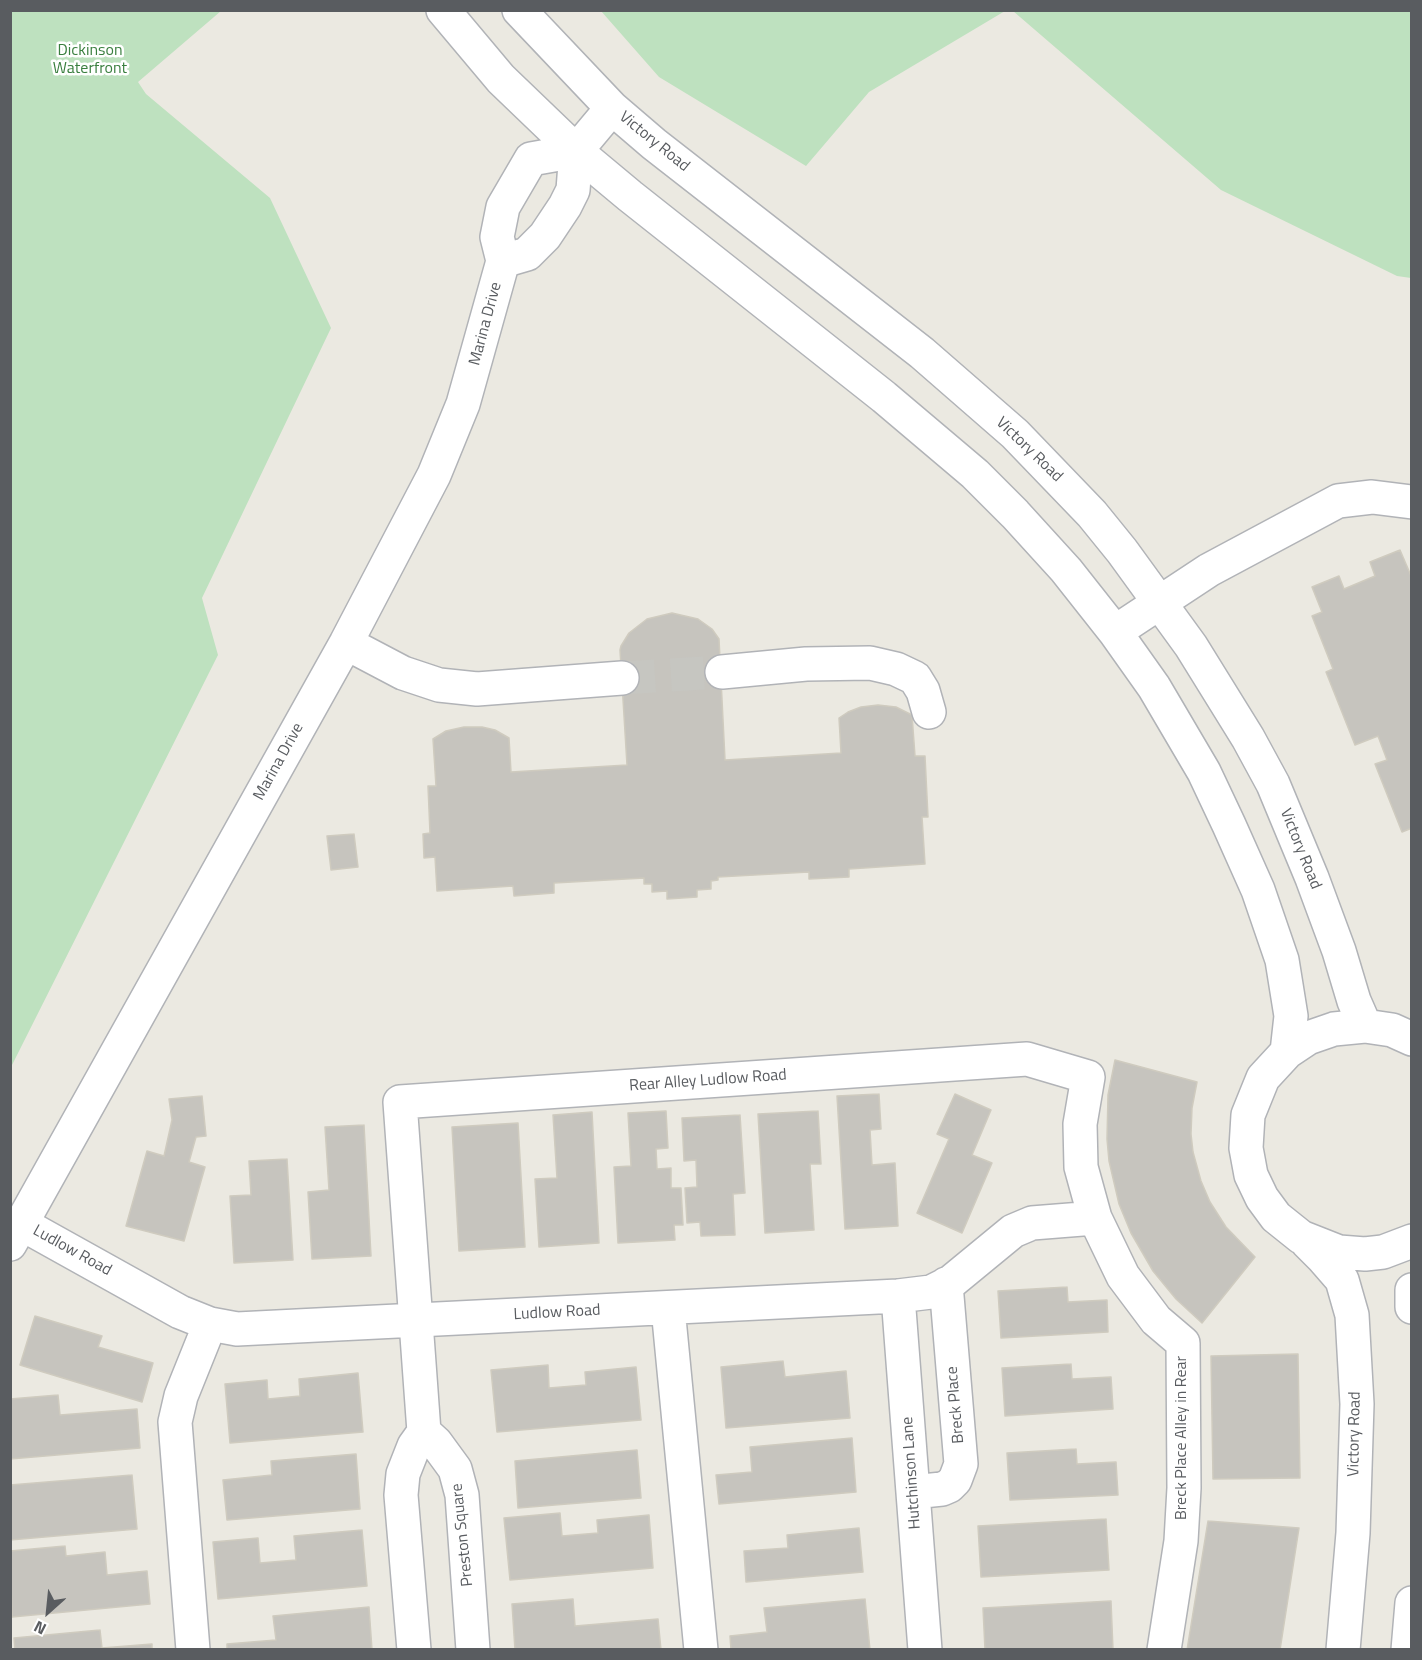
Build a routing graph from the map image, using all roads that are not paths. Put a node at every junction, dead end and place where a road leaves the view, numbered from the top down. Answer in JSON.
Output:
{"nodes":[{"id":1,"x":443,"y":10,"type":"edge"},
{"id":2,"x":519,"y":10,"type":"edge"},
{"id":3,"x":612,"y":108,"type":"junction"},
{"id":4,"x":576,"y":151,"type":"junction"},
{"id":5,"x":503,"y":261,"type":"junction"},
{"id":6,"x":1412,"y":502,"type":"edge"},
{"id":7,"x":1160,"y":602,"type":"junction"},
{"id":8,"x":1115,"y":632,"type":"junction"},
{"id":9,"x":346,"y":643,"type":"junction"},
{"id":10,"x":722,"y":672,"type":"tunnel mouth"},
{"id":11,"x":622,"y":678,"type":"tunnel mouth"},
{"id":12,"x":929,"y":712,"type":"dead end"},
{"id":13,"x":1365,"y":1026,"type":"junction"},
{"id":14,"x":1412,"y":1039,"type":"edge"},
{"id":15,"x":1287,"y":1052,"type":"junction"},
{"id":16,"x":1095,"y":1218,"type":"junction"},
{"id":17,"x":16,"y":1234,"type":"edge"},
{"id":18,"x":1301,"y":1237,"type":"junction"},
{"id":19,"x":1412,"y":1241,"type":"edge"},
{"id":20,"x":946,"y":1284,"type":"junction"},
{"id":21,"x":1412,"y":1290,"type":"edge"},
{"id":22,"x":898,"y":1296,"type":"junction"},
{"id":23,"x":1412,"y":1307,"type":"edge"},
{"id":24,"x":668,"y":1308,"type":"junction"},
{"id":25,"x":416,"y":1321,"type":"junction"},
{"id":26,"x":210,"y":1324,"type":"junction"},
{"id":27,"x":424,"y":1432,"type":"junction"},
{"id":28,"x":913,"y":1492,"type":"junction"},
{"id":29,"x":1412,"y":1603,"type":"edge"},
{"id":30,"x":193,"y":1650,"type":"edge"},
{"id":31,"x":414,"y":1650,"type":"edge"},
{"id":32,"x":473,"y":1650,"type":"edge"},
{"id":33,"x":701,"y":1650,"type":"edge"},
{"id":34,"x":925,"y":1650,"type":"edge"},
{"id":35,"x":1164,"y":1650,"type":"edge"},
{"id":36,"x":1343,"y":1650,"type":"edge"},
{"id":37,"x":1408,"y":1650,"type":"edge"}],
"edges":[{"from":1,"to":4,"type":"street"},
{"from":2,"to":3,"type":"street","name":"Victory Road"},
{"from":3,"to":4,"type":"street"},
{"from":3,"to":7,"type":"street","name":"Victory Road"},
{"from":4,"to":5,"type":"street","name":"Marina Drive"},
{"from":4,"to":5,"type":"street","name":"Marina Drive"},
{"from":4,"to":8,"type":"street"},
{"from":5,"to":9,"type":"street","name":"Marina Drive"},
{"from":6,"to":7,"type":"street"},
{"from":7,"to":8,"type":"street"},
{"from":7,"to":13,"type":"street","name":"Victory Road"},
{"from":8,"to":15,"type":"street"},
{"from":9,"to":11,"type":"street"},
{"from":9,"to":17,"type":"street","name":"Marina Drive"},
{"from":10,"to":12,"type":"street"},
{"from":13,"to":14,"type":"street"},
{"from":13,"to":15,"type":"street"},
{"from":15,"to":18,"type":"street"},
{"from":16,"to":20,"type":"street","name":"Ludlow Road"},
{"from":16,"to":25,"type":"street","name":"Rear Alley Ludlow Road"},
{"from":16,"to":35,"type":"street","name":"Breck Place Alley in Rear"},
{"from":17,"to":26,"type":"street","name":"Ludlow Road"},
{"from":18,"to":19,"type":"street"},
{"from":18,"to":36,"type":"street","name":"Victory Road"},
{"from":20,"to":22,"type":"street","name":"Ludlow Road"},
{"from":20,"to":28,"type":"street","name":"Breck Place"},
{"from":21,"to":23,"type":"street"},
{"from":22,"to":24,"type":"street","name":"Ludlow Road"},
{"from":22,"to":28,"type":"street","name":"Hutchinson Lane"},
{"from":24,"to":25,"type":"street","name":"Ludlow Road"},
{"from":24,"to":33,"type":"street"},
{"from":25,"to":26,"type":"street","name":"Ludlow Road"},
{"from":25,"to":27,"type":"street"},
{"from":26,"to":30,"type":"street"},
{"from":27,"to":31,"type":"street"},
{"from":27,"to":32,"type":"street","name":"Preston Square"},
{"from":28,"to":34,"type":"street","name":"Hutchinson Lane"},
{"from":29,"to":37,"type":"street"}]}
